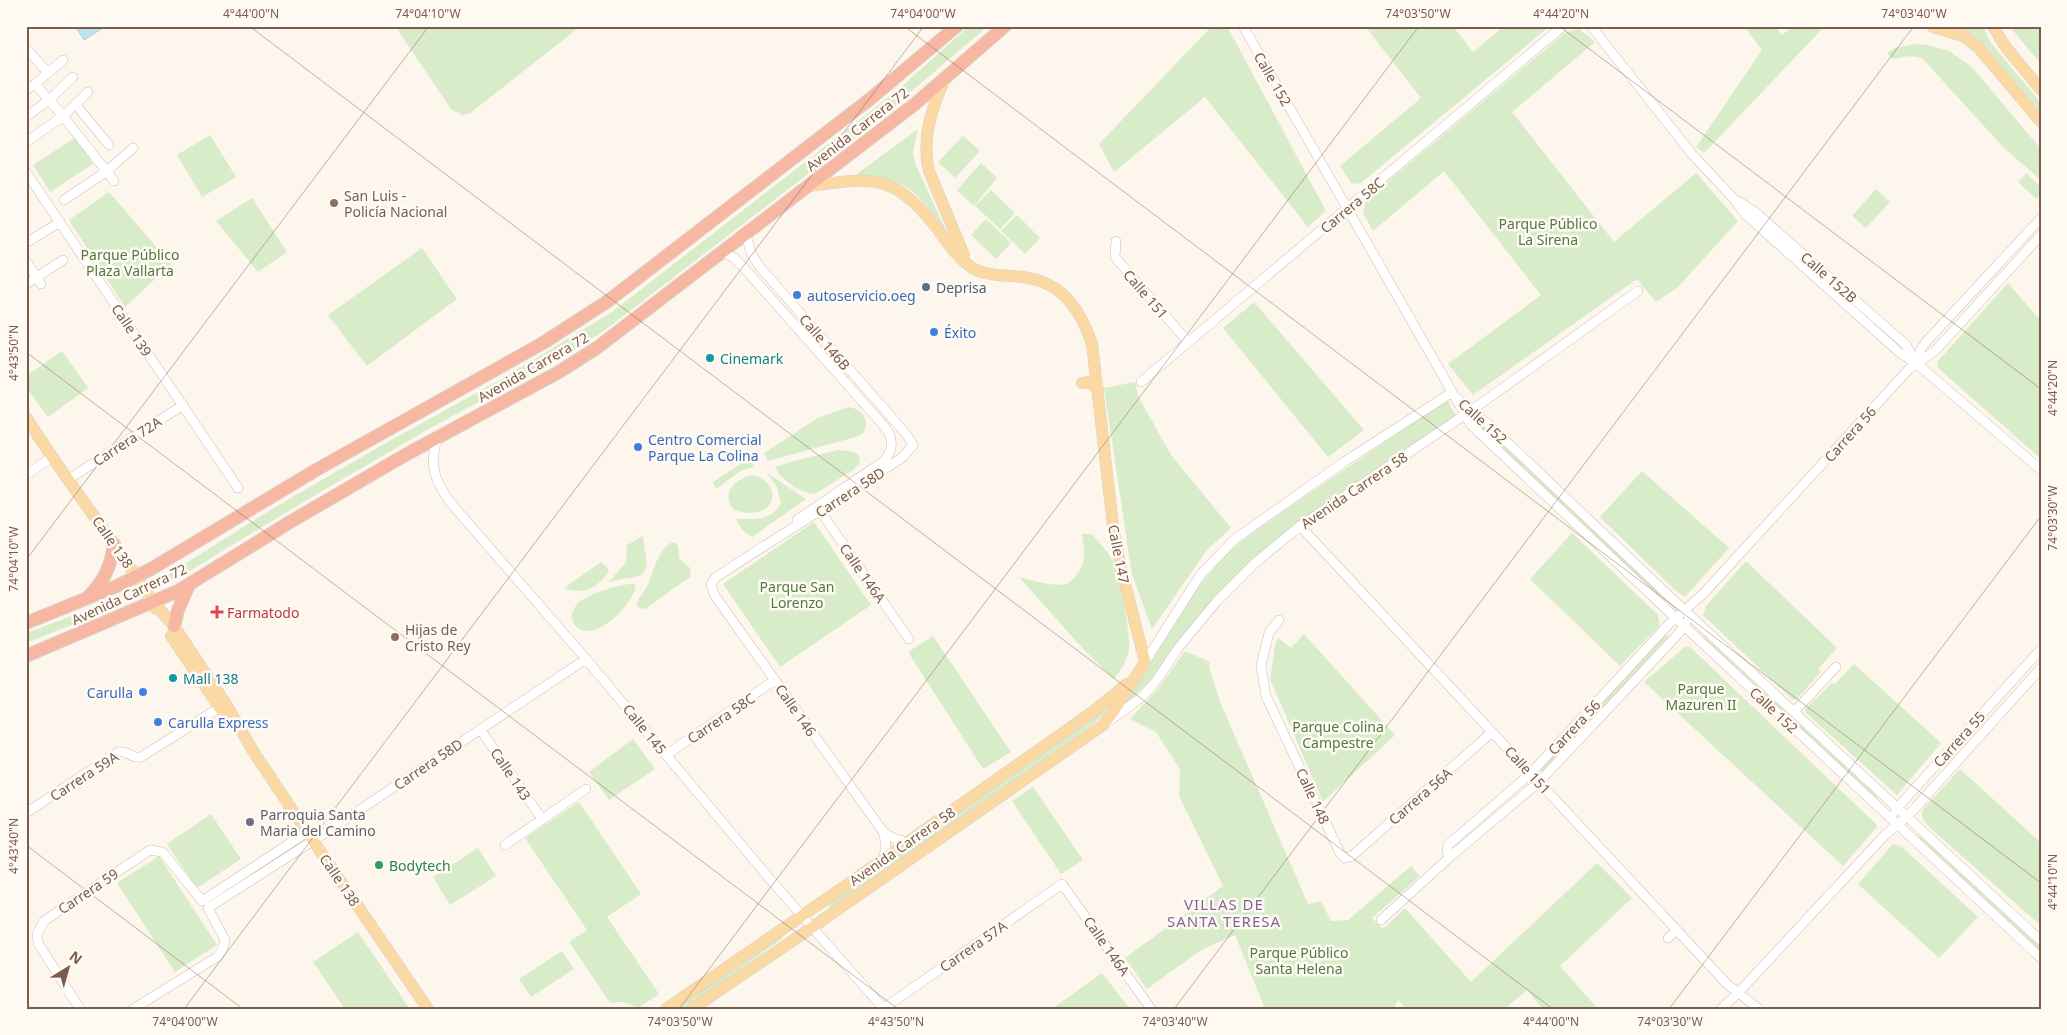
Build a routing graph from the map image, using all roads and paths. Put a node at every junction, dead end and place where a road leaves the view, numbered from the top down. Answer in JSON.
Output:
{"nodes":[{"id":1,"x":957,"y":26,"type":"edge"},
{"id":2,"x":1005,"y":26,"type":"edge"},
{"id":3,"x":1243,"y":26,"type":"edge"},
{"id":4,"x":1563,"y":26,"type":"edge"},
{"id":5,"x":1591,"y":26,"type":"edge"},
{"id":6,"x":1949,"y":26,"type":"edge"},
{"id":7,"x":1992,"y":26,"type":"edge"},
{"id":8,"x":1930,"y":27,"type":"edge"},
{"id":9,"x":26,"y":48,"type":"edge"},
{"id":10,"x":63,"y":60,"type":"dead end"},
{"id":11,"x":48,"y":72,"type":"junction"},
{"id":12,"x":74,"y":77,"type":"dead end"},
{"id":13,"x":945,"y":78,"type":"junction"},
{"id":14,"x":34,"y":84,"type":"junction"},
{"id":15,"x":26,"y":90,"type":"edge"},
{"id":16,"x":2041,"y":90,"type":"edge"},
{"id":17,"x":88,"y":92,"type":"dead end"},
{"id":18,"x":49,"y":100,"type":"junction"},
{"id":19,"x":75,"y":104,"type":"junction"},
{"id":20,"x":63,"y":116,"type":"junction"},
{"id":21,"x":26,"y":117,"type":"edge"},
{"id":22,"x":2041,"y":122,"type":"edge"},
{"id":23,"x":26,"y":142,"type":"edge"},
{"id":24,"x":109,"y":145,"type":"dead end"},
{"id":25,"x":133,"y":148,"type":"dead end"},
{"id":26,"x":106,"y":171,"type":"junction"},
{"id":27,"x":26,"y":172,"type":"edge"},
{"id":28,"x":114,"y":181,"type":"dead end"},
{"id":29,"x":809,"y":186,"type":"junction"},
{"id":30,"x":64,"y":200,"type":"dead end"},
{"id":31,"x":1347,"y":209,"type":"junction"},
{"id":32,"x":2041,"y":218,"type":"edge"},
{"id":33,"x":60,"y":222,"type":"junction"},
{"id":34,"x":746,"y":235,"type":"junction"},
{"id":35,"x":2041,"y":235,"type":"edge"},
{"id":36,"x":1116,"y":241,"type":"dead end"},
{"id":37,"x":26,"y":243,"type":"edge"},
{"id":38,"x":723,"y":252,"type":"junction"},
{"id":39,"x":63,"y":260,"type":"dead end"},
{"id":40,"x":26,"y":261,"type":"edge"},
{"id":41,"x":967,"y":264,"type":"junction"},
{"id":42,"x":39,"y":280,"type":"junction"},
{"id":43,"x":773,"y":283,"type":"junction"},
{"id":44,"x":26,"y":284,"type":"edge"},
{"id":45,"x":765,"y":291,"type":"junction"},
{"id":46,"x":1638,"y":291,"type":"dead end"},
{"id":47,"x":1188,"y":342,"type":"junction"},
{"id":48,"x":1916,"y":363,"type":"junction"},
{"id":49,"x":1141,"y":382,"type":"dead end"},
{"id":50,"x":1451,"y":392,"type":"junction"},
{"id":51,"x":182,"y":405,"type":"junction"},
{"id":52,"x":1468,"y":412,"type":"junction"},
{"id":53,"x":26,"y":415,"type":"edge"},
{"id":54,"x":437,"y":438,"type":"junction"},
{"id":55,"x":892,"y":445,"type":"joint"},
{"id":56,"x":913,"y":445,"type":"joint"},
{"id":57,"x":52,"y":457,"type":"junction"},
{"id":58,"x":2041,"y":470,"type":"edge"},
{"id":59,"x":26,"y":475,"type":"edge"},
{"id":60,"x":72,"y":477,"type":"junction"},
{"id":61,"x":238,"y":488,"type":"dead end"},
{"id":62,"x":89,"y":507,"type":"junction"},
{"id":63,"x":818,"y":509,"type":"junction"},
{"id":64,"x":1300,"y":526,"type":"junction"},
{"id":65,"x":114,"y":544,"type":"junction"},
{"id":66,"x":137,"y":576,"type":"junction"},
{"id":67,"x":189,"y":585,"type":"junction"},
{"id":68,"x":711,"y":585,"type":"joint"},
{"id":69,"x":85,"y":599,"type":"junction"},
{"id":70,"x":153,"y":602,"type":"junction"},
{"id":71,"x":1687,"y":613,"type":"junction"},
{"id":72,"x":1675,"y":618,"type":"junction"},
{"id":73,"x":1279,"y":620,"type":"dead end"},
{"id":74,"x":26,"y":623,"type":"edge"},
{"id":75,"x":174,"y":626,"type":"junction"},
{"id":76,"x":1683,"y":626,"type":"junction"},
{"id":77,"x":909,"y":639,"type":"dead end"},
{"id":78,"x":2041,"y":649,"type":"edge"},
{"id":79,"x":26,"y":656,"type":"edge"},
{"id":80,"x":586,"y":659,"type":"junction"},
{"id":81,"x":1144,"y":662,"type":"junction"},
{"id":82,"x":1836,"y":667,"type":"dead end"},
{"id":83,"x":2041,"y":668,"type":"edge"},
{"id":84,"x":1134,"y":678,"type":"junction"},
{"id":85,"x":775,"y":680,"type":"junction"},
{"id":86,"x":219,"y":708,"type":"junction"},
{"id":87,"x":1794,"y":712,"type":"junction"},
{"id":88,"x":1102,"y":725,"type":"junction"},
{"id":89,"x":480,"y":729,"type":"junction"},
{"id":90,"x":1492,"y":732,"type":"junction"},
{"id":91,"x":253,"y":751,"type":"junction"},
{"id":92,"x":666,"y":755,"type":"junction"},
{"id":93,"x":1531,"y":773,"type":"junction"},
{"id":94,"x":1539,"y":782,"type":"junction"},
{"id":95,"x":586,"y":790,"type":"dead end"},
{"id":96,"x":1897,"y":808,"type":"junction"},
{"id":97,"x":26,"y":813,"type":"edge"},
{"id":98,"x":1907,"y":816,"type":"junction"},
{"id":99,"x":542,"y":819,"type":"junction"},
{"id":100,"x":1894,"y":823,"type":"junction"},
{"id":101,"x":884,"y":833,"type":"junction"},
{"id":102,"x":310,"y":836,"type":"junction"},
{"id":103,"x":908,"y":842,"type":"junction"},
{"id":104,"x":505,"y":845,"type":"dead end"},
{"id":105,"x":1451,"y":856,"type":"junction"},
{"id":106,"x":1345,"y":858,"type":"joint"},
{"id":107,"x":265,"y":859,"type":"junction"},
{"id":108,"x":883,"y":860,"type":"junction"},
{"id":109,"x":270,"y":868,"type":"junction"},
{"id":110,"x":1062,"y":884,"type":"joint"},
{"id":111,"x":205,"y":905,"type":"junction"},
{"id":112,"x":802,"y":916,"type":"junction"},
{"id":113,"x":1381,"y":920,"type":"dead end"},
{"id":114,"x":812,"y":927,"type":"junction"},
{"id":115,"x":1677,"y":930,"type":"junction"},
{"id":116,"x":1668,"y":938,"type":"dead end"},
{"id":117,"x":2041,"y":941,"type":"edge"},
{"id":118,"x":2041,"y":958,"type":"edge"},
{"id":119,"x":1738,"y":993,"type":"junction"},
{"id":120,"x":884,"y":1008,"type":"edge"},
{"id":121,"x":80,"y":1009,"type":"edge"},
{"id":122,"x":133,"y":1009,"type":"edge"},
{"id":123,"x":428,"y":1009,"type":"edge"},
{"id":124,"x":666,"y":1009,"type":"edge"},
{"id":125,"x":692,"y":1009,"type":"edge"},
{"id":126,"x":1151,"y":1009,"type":"edge"},
{"id":127,"x":1721,"y":1009,"type":"edge"},
{"id":128,"x":1760,"y":1009,"type":"edge"}],
"edges":[{"from":1,"to":66,"type":"highway","name":"Avenida Carrera 72"},
{"from":2,"to":13,"type":"highway","name":"Avenida Carrera 72"},
{"from":3,"to":31,"type":"street","name":"Calle 152"},
{"from":4,"to":31,"type":"street","name":"Carrera 58C"},
{"from":5,"to":48,"type":"street","name":"Calle 152B"},
{"from":6,"to":8,"type":"main road"},
{"from":7,"to":16,"type":"main road"},
{"from":8,"to":22,"type":"main road"},
{"from":9,"to":11,"type":"street"},
{"from":10,"to":11,"type":"street"},
{"from":11,"to":14,"type":"street"},
{"from":12,"to":18,"type":"street"},
{"from":13,"to":29,"type":"highway","name":"Avenida Carrera 72"},
{"from":13,"to":41,"type":"main road"},
{"from":14,"to":15,"type":"street"},
{"from":14,"to":18,"type":"street"},
{"from":17,"to":19,"type":"street"},
{"from":18,"to":20,"type":"street"},
{"from":18,"to":21,"type":"street"},
{"from":19,"to":20,"type":"street"},
{"from":19,"to":24,"type":"street"},
{"from":20,"to":23,"type":"street"},
{"from":20,"to":26,"type":"street"},
{"from":25,"to":26,"type":"street"},
{"from":26,"to":28,"type":"street"},
{"from":26,"to":30,"type":"street"},
{"from":27,"to":33,"type":"street","name":"Calle 139"},
{"from":29,"to":34,"type":"highway","name":"Avenida Carrera 72"},
{"from":29,"to":41,"type":"main road","name":"Calle 147"},
{"from":31,"to":47,"type":"street","name":"Carrera 58C"},
{"from":31,"to":50,"type":"street","name":"Calle 152"},
{"from":32,"to":48,"type":"street","name":"Carrera 56"},
{"from":33,"to":37,"type":"street"},
{"from":33,"to":51,"type":"street","name":"Calle 139"},
{"from":34,"to":38,"type":"highway","name":"Avenida Carrera 72"},
{"from":34,"to":43,"type":"street","name":"Calle 146B"},
{"from":35,"to":48,"type":"street","name":"Carrera 56"},
{"from":36,"to":47,"type":"street","name":"Calle 151"},
{"from":38,"to":45,"type":"street","name":"Calle 146B"},
{"from":38,"to":54,"type":"highway","name":"Avenida Carrera 72"},
{"from":39,"to":42,"type":"street"},
{"from":40,"to":42,"type":"street"},
{"from":41,"to":81,"type":"main road","name":"Calle 147"},
{"from":42,"to":44,"type":"street"},
{"from":43,"to":45,"type":"street"},
{"from":43,"to":56,"type":"street","name":"Calle 146B"},
{"from":45,"to":55,"type":"street","name":"Calle 146B"},
{"from":46,"to":52,"type":"street","name":"Avenida Carrera 58"},
{"from":47,"to":49,"type":"street","name":"Carrera 58C"},
{"from":48,"to":58,"type":"street","name":"Calle 152B"},
{"from":48,"to":71,"type":"street","name":"Carrera 56"},
{"from":50,"to":52,"type":"street","name":"Calle 152"},
{"from":50,"to":81,"type":"street","name":"Avenida Carrera 58"},
{"from":51,"to":60,"type":"street","name":"Carrera 72A"},
{"from":51,"to":61,"type":"street","name":"Calle 139"},
{"from":52,"to":64,"type":"street","name":"Avenida Carrera 58"},
{"from":52,"to":71,"type":"street","name":"Calle 152"},
{"from":52,"to":72,"type":"street","name":"Calle 152"},
{"from":53,"to":57,"type":"main road","name":"Calle 138"},
{"from":53,"to":60,"type":"main road","name":"Calle 138"},
{"from":54,"to":67,"type":"highway","name":"Avenida Carrera 72"},
{"from":54,"to":80,"type":"street","name":"Calle 145"},
{"from":55,"to":63,"type":"street","name":"Carrera 58D"},
{"from":56,"to":63,"type":"street","name":"Carrera 58D"},
{"from":57,"to":59,"type":"street"},
{"from":57,"to":62,"type":"main road","name":"Calle 138"},
{"from":60,"to":62,"type":"main road","name":"Calle 138"},
{"from":62,"to":65,"type":"main road","name":"Calle 138"},
{"from":63,"to":68,"type":"street","name":"Carrera 58D"},
{"from":63,"to":77,"type":"street","name":"Calle 146A"},
{"from":64,"to":88,"type":"street","name":"Avenida Carrera 58"},
{"from":64,"to":90,"type":"street","name":"Calle 151"},
{"from":65,"to":66,"type":"main road","name":"Calle 138"},
{"from":65,"to":69,"type":"highway"},
{"from":66,"to":69,"type":"highway","name":"Avenida Carrera 72"},
{"from":66,"to":70,"type":"main road","name":"Calle 138"},
{"from":67,"to":70,"type":"highway","name":"Avenida Carrera 72"},
{"from":67,"to":75,"type":"highway"},
{"from":68,"to":85,"type":"street","name":"Calle 146"},
{"from":69,"to":74,"type":"highway","name":"Avenida Carrera 72"},
{"from":70,"to":75,"type":"main road","name":"Calle 138"},
{"from":70,"to":79,"type":"highway","name":"Avenida Carrera 72"},
{"from":70,"to":86,"type":"main road","name":"Calle 138"},
{"from":71,"to":72,"type":"street","name":"Carrera 56"},
{"from":71,"to":76,"type":"street","name":"Carrera 56"},
{"from":71,"to":87,"type":"street","name":"Calle 152"},
{"from":72,"to":76,"type":"street","name":"Calle 152"},
{"from":72,"to":93,"type":"street","name":"Carrera 56"},
{"from":73,"to":106,"type":"street","name":"Calle 148"},
{"from":75,"to":91,"type":"main road","name":"Calle 138"},
{"from":76,"to":94,"type":"street","name":"Carrera 56"},
{"from":76,"to":100,"type":"street","name":"Calle 152"},
{"from":78,"to":96,"type":"street","name":"Carrera 55"},
{"from":80,"to":89,"type":"street","name":"Carrera 58D"},
{"from":80,"to":92,"type":"street","name":"Calle 145"},
{"from":81,"to":84,"type":"main road","name":"Avenida Carrera 58"},
{"from":82,"to":87,"type":"street"},
{"from":83,"to":98,"type":"street","name":"Carrera 55"},
{"from":84,"to":88,"type":"main road","name":"Avenida Carrera 58"},
{"from":84,"to":103,"type":"main road","name":"Avenida Carrera 58"},
{"from":85,"to":92,"type":"street","name":"Carrera 58C"},
{"from":85,"to":101,"type":"street","name":"Calle 146"},
{"from":86,"to":91,"type":"main road","name":"Calle 138"},
{"from":86,"to":97,"type":"street","name":"Carrera 59A"},
{"from":87,"to":96,"type":"street","name":"Calle 152"},
{"from":88,"to":114,"type":"main road","name":"Avenida Carrera 58"},
{"from":89,"to":99,"type":"street","name":"Calle 143"},
{"from":89,"to":102,"type":"street","name":"Carrera 58D"},
{"from":90,"to":93,"type":"street","name":"Calle 151"},
{"from":90,"to":106,"type":"street","name":"Carrera 56A"},
{"from":91,"to":102,"type":"main road","name":"Calle 138"},
{"from":92,"to":112,"type":"street","name":"Calle 145"},
{"from":93,"to":94,"type":"street","name":"Calle 151"},
{"from":93,"to":105,"type":"street","name":"Carrera 56"},
{"from":94,"to":105,"type":"street","name":"Carrera 56"},
{"from":94,"to":115,"type":"street","name":"Calle 151"},
{"from":95,"to":99,"type":"street"},
{"from":96,"to":98,"type":"street","name":"Calle 152"},
{"from":96,"to":100,"type":"street","name":"Carrera 55"},
{"from":98,"to":100,"type":"street","name":"Carrera 55"},
{"from":98,"to":117,"type":"street","name":"Calle 152"},
{"from":99,"to":104,"type":"street"},
{"from":100,"to":118,"type":"street","name":"Calle 152"},
{"from":100,"to":119,"type":"street","name":"Carrera 55"},
{"from":101,"to":103,"type":"street"},
{"from":101,"to":108,"type":"street"},
{"from":102,"to":107,"type":"street","name":"Carrera 58D"},
{"from":102,"to":109,"type":"street","name":"Carrera 58D"},
{"from":102,"to":123,"type":"main road","name":"Calle 138"},
{"from":103,"to":108,"type":"main road","name":"Avenida Carrera 58"},
{"from":105,"to":113,"type":"street","name":"Carrera 56"},
{"from":107,"to":109,"type":"street"},
{"from":107,"to":111,"type":"street","name":"Carrera 58D"},
{"from":108,"to":112,"type":"main road","name":"Avenida Carrera 58"},
{"from":109,"to":111,"type":"street","name":"Carrera 58D"},
{"from":110,"to":120,"type":"street","name":"Carrera 57A"},
{"from":110,"to":126,"type":"street","name":"Calle 146A"},
{"from":111,"to":121,"type":"street","name":"Carrera 59"},
{"from":111,"to":122,"type":"street"},
{"from":112,"to":114,"type":"street","name":"Calle 145"},
{"from":112,"to":124,"type":"main road","name":"Avenida Carrera 58"},
{"from":114,"to":120,"type":"street","name":"Calle 145"},
{"from":114,"to":125,"type":"main road","name":"Avenida Carrera 58"},
{"from":115,"to":116,"type":"street"},
{"from":115,"to":119,"type":"street","name":"Calle 151"},
{"from":119,"to":127,"type":"street","name":"Carrera 55"},
{"from":119,"to":128,"type":"street","name":"Calle 151"}]}
